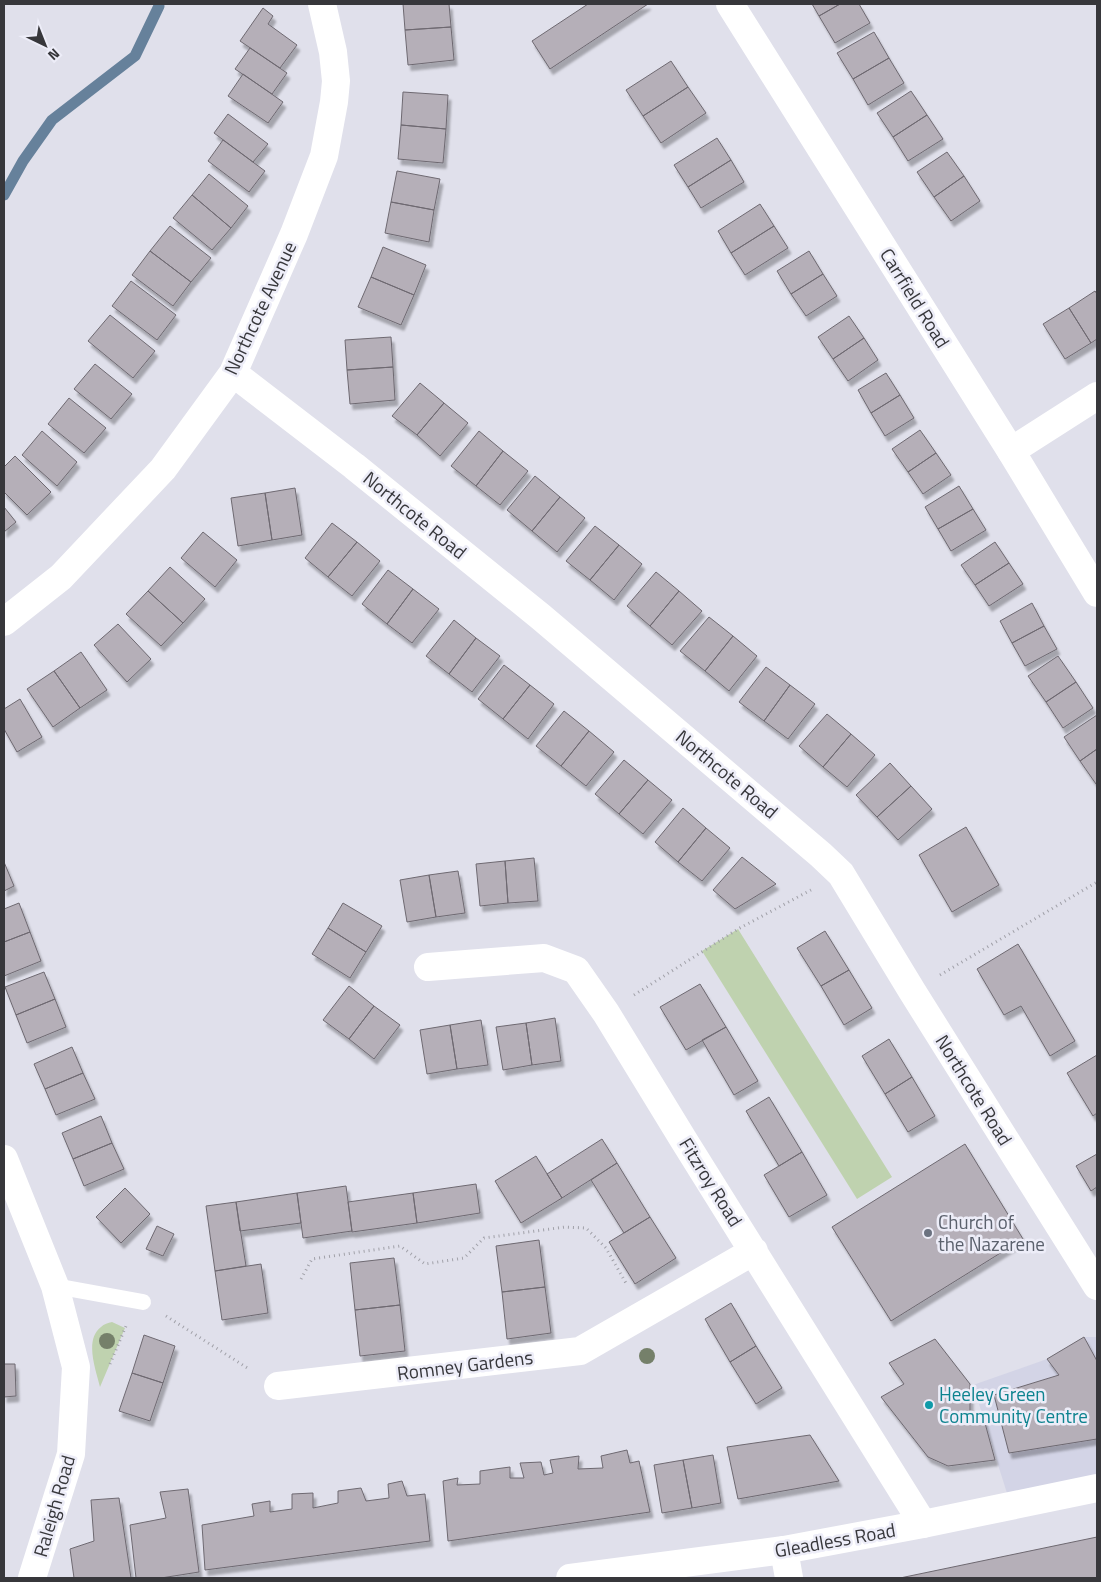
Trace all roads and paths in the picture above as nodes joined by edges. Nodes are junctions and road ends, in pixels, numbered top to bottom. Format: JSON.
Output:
{"nodes":[{"id":1,"x":322,"y":4,"type":"edge"},
{"id":2,"x":730,"y":4,"type":"edge"},
{"id":3,"x":233,"y":373,"type":"junction"},
{"id":4,"x":1097,"y":396,"type":"edge"},
{"id":5,"x":1011,"y":451,"type":"junction"},
{"id":6,"x":1097,"y":592,"type":"edge"},
{"id":7,"x":4,"y":622,"type":"edge"},
{"id":8,"x":842,"y":874,"type":"junction"},
{"id":9,"x":1097,"y":882,"type":"edge"},
{"id":10,"x":428,"y":967,"type":"dead end"},
{"id":11,"x":912,"y":991,"type":"junction"},
{"id":12,"x":606,"y":1012,"type":"junction"},
{"id":13,"x":4,"y":1158,"type":"edge"},
{"id":14,"x":754,"y":1251,"type":"junction"},
{"id":15,"x":301,"y":1279,"type":"dead end"},
{"id":16,"x":55,"y":1286,"type":"junction"},
{"id":17,"x":1097,"y":1286,"type":"edge"},
{"id":18,"x":143,"y":1302,"type":"joint"},
{"id":19,"x":643,"y":1314,"type":"junction"},
{"id":20,"x":278,"y":1386,"type":"joint"},
{"id":21,"x":1097,"y":1488,"type":"edge"},
{"id":22,"x":923,"y":1524,"type":"junction"},
{"id":23,"x":784,"y":1550,"type":"junction"},
{"id":24,"x":32,"y":1578,"type":"edge"},
{"id":25,"x":570,"y":1578,"type":"edge"},
{"id":26,"x":789,"y":1578,"type":"edge"}],
"edges":[{"from":1,"to":3,"type":"street","name":"Northcote Avenue"},
{"from":2,"to":5,"type":"street","name":"Carrfield Road"},
{"from":3,"to":7,"type":"street","name":"Northcote Avenue"},
{"from":3,"to":8,"type":"street","name":"Northcote Road"},
{"from":4,"to":5,"type":"street"},
{"from":5,"to":6,"type":"street","name":"Carrfield Road"},
{"from":8,"to":11,"type":"street","name":"Northcote Road"},
{"from":8,"to":12,"type":"path"},
{"from":9,"to":11,"type":"path"},
{"from":10,"to":12,"type":"street","name":"Fitzroy Road"},
{"from":11,"to":17,"type":"street","name":"Northcote Road"},
{"from":12,"to":14,"type":"street","name":"Fitzroy Road"},
{"from":13,"to":16,"type":"street","name":"Raleigh Road"},
{"from":14,"to":19,"type":"street","name":"Romney Gardens"},
{"from":14,"to":22,"type":"street","name":"Fitzroy Road"},
{"from":15,"to":19,"type":"path"},
{"from":16,"to":18,"type":"lane"},
{"from":16,"to":24,"type":"street","name":"Raleigh Road"},
{"from":18,"to":20,"type":"path"},
{"from":19,"to":20,"type":"street","name":"Romney Gardens"},
{"from":21,"to":22,"type":"street","name":"Gleadless Road"},
{"from":22,"to":23,"type":"street","name":"Gleadless Road"},
{"from":23,"to":25,"type":"street","name":"Gleadless Road"},
{"from":23,"to":26,"type":"street"}]}
